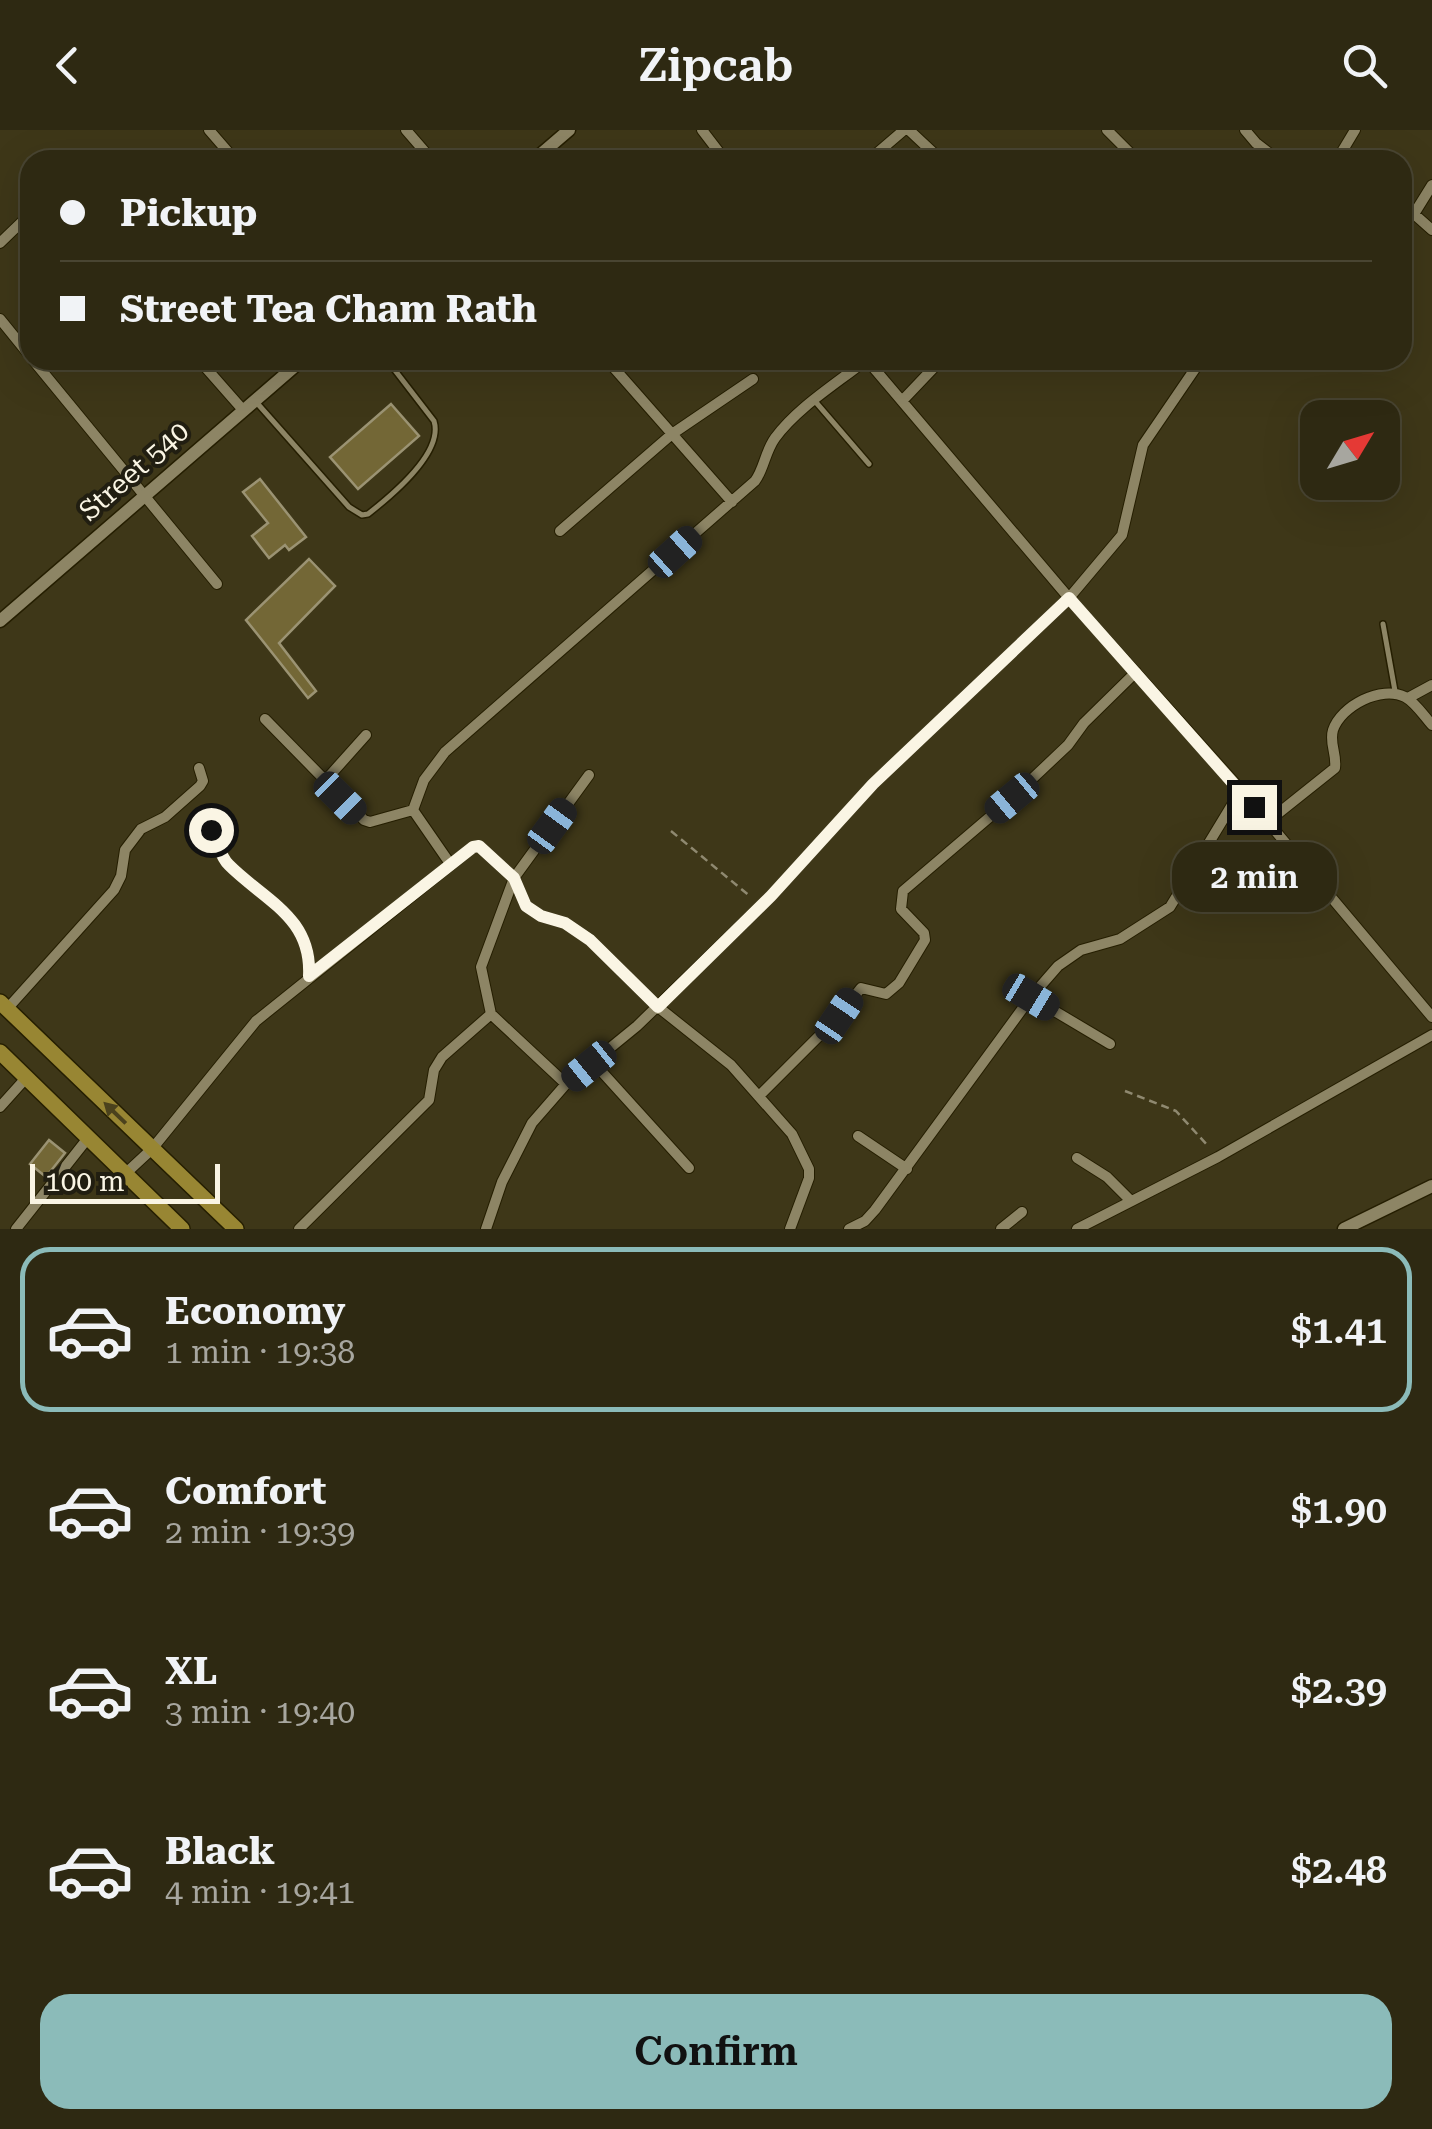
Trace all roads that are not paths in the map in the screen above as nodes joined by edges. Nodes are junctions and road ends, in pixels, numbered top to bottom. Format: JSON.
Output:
{"nodes":[{"id":1,"x":209,"y":130,"type":"edge"},
{"id":2,"x":406,"y":130,"type":"edge"},
{"id":3,"x":569,"y":130,"type":"edge"},
{"id":4,"x":702,"y":130,"type":"edge"},
{"id":5,"x":907,"y":130,"type":"edge"},
{"id":6,"x":1107,"y":130,"type":"edge"},
{"id":7,"x":1246,"y":130,"type":"edge"},
{"id":8,"x":226,"y":150,"type":"edge"},
{"id":9,"x":423,"y":150,"type":"edge"},
{"id":10,"x":546,"y":150,"type":"edge"},
{"id":11,"x":717,"y":150,"type":"edge"},
{"id":12,"x":882,"y":150,"type":"edge"},
{"id":13,"x":930,"y":150,"type":"edge"},
{"id":14,"x":1127,"y":150,"type":"edge"},
{"id":15,"x":1265,"y":150,"type":"edge"},
{"id":16,"x":1432,"y":185,"type":"edge"},
{"id":17,"x":1414,"y":214,"type":"joint"},
{"id":18,"x":20,"y":224,"type":"edge"},
{"id":19,"x":1432,"y":230,"type":"edge"},
{"id":20,"x":0,"y":244,"type":"edge"},
{"id":21,"x":0,"y":318,"type":"edge"},
{"id":22,"x":20,"y":343,"type":"edge"},
{"id":23,"x":42,"y":370,"type":"edge"},
{"id":24,"x":211,"y":370,"type":"edge"},
{"id":25,"x":290,"y":370,"type":"edge"},
{"id":26,"x":395,"y":370,"type":"edge"},
{"id":27,"x":616,"y":370,"type":"edge"},
{"id":28,"x":853,"y":370,"type":"edge"},
{"id":29,"x":875,"y":370,"type":"edge"},
{"id":30,"x":932,"y":370,"type":"edge"},
{"id":31,"x":1194,"y":370,"type":"edge"},
{"id":32,"x":753,"y":379,"type":"dead end"},
{"id":33,"x":814,"y":400,"type":"junction"},
{"id":34,"x":902,"y":402,"type":"junction"},
{"id":35,"x":249,"y":405,"type":"junction"},
{"id":36,"x":672,"y":434,"type":"junction"},
{"id":37,"x":869,"y":464,"type":"dead end"},
{"id":38,"x":143,"y":496,"type":"junction"},
{"id":39,"x":732,"y":502,"type":"junction"},
{"id":40,"x":560,"y":531,"type":"dead end"},
{"id":41,"x":217,"y":584,"type":"dead end"},
{"id":42,"x":1069,"y":598,"type":"junction"},
{"id":43,"x":0,"y":621,"type":"edge"},
{"id":44,"x":1382,"y":624,"type":"dead end"},
{"id":45,"x":1136,"y":672,"type":"junction"},
{"id":46,"x":1432,"y":684,"type":"edge"},
{"id":47,"x":1396,"y":694,"type":"junction"},
{"id":48,"x":1408,"y":698,"type":"junction"},
{"id":49,"x":266,"y":718,"type":"dead end"},
{"id":50,"x":1432,"y":725,"type":"edge"},
{"id":51,"x":366,"y":735,"type":"dead end"},
{"id":52,"x":199,"y":768,"type":"dead end"},
{"id":53,"x":589,"y":775,"type":"dead end"},
{"id":54,"x":324,"y":782,"type":"junction"},
{"id":55,"x":1241,"y":790,"type":"junction"},
{"id":56,"x":413,"y":810,"type":"junction"},
{"id":57,"x":1266,"y":824,"type":"junction"},
{"id":58,"x":211,"y":830,"type":"dead end"},
{"id":59,"x":452,"y":865,"type":"junction"},
{"id":60,"x":514,"y":878,"type":"junction"},
{"id":61,"x":309,"y":976,"type":"junction"},
{"id":62,"x":1031,"y":997,"type":"junction"},
{"id":63,"x":4,"y":1005,"type":"edge"},
{"id":64,"x":658,"y":1007,"type":"junction"},
{"id":65,"x":491,"y":1014,"type":"junction"},
{"id":66,"x":1432,"y":1018,"type":"edge"},
{"id":67,"x":1432,"y":1034,"type":"edge"},
{"id":68,"x":1110,"y":1044,"type":"dead end"},
{"id":69,"x":0,"y":1052,"type":"edge"},
{"id":70,"x":594,"y":1062,"type":"junction"},
{"id":71,"x":26,"y":1078,"type":"junction"},
{"id":72,"x":566,"y":1084,"type":"junction"},
{"id":73,"x":760,"y":1096,"type":"junction"},
{"id":74,"x":0,"y":1106,"type":"edge"},
{"id":75,"x":858,"y":1136,"type":"dead end"},
{"id":76,"x":88,"y":1138,"type":"junction"},
{"id":77,"x":152,"y":1148,"type":"junction"},
{"id":78,"x":1077,"y":1158,"type":"dead end"},
{"id":79,"x":689,"y":1168,"type":"dead end"},
{"id":80,"x":907,"y":1169,"type":"junction"},
{"id":81,"x":126,"y":1174,"type":"junction"},
{"id":82,"x":1432,"y":1186,"type":"edge"},
{"id":83,"x":1131,"y":1201,"type":"junction"},
{"id":84,"x":1022,"y":1212,"type":"dead end"},
{"id":85,"x":16,"y":1229,"type":"edge"},
{"id":86,"x":182,"y":1229,"type":"edge"},
{"id":87,"x":236,"y":1229,"type":"edge"},
{"id":88,"x":299,"y":1229,"type":"edge"},
{"id":89,"x":486,"y":1229,"type":"edge"},
{"id":90,"x":790,"y":1229,"type":"edge"},
{"id":91,"x":849,"y":1229,"type":"edge"},
{"id":92,"x":1001,"y":1229,"type":"edge"},
{"id":93,"x":1078,"y":1229,"type":"edge"},
{"id":94,"x":1344,"y":1229,"type":"edge"}],
"edges":[{"from":1,"to":8,"type":"street"},
{"from":2,"to":9,"type":"street"},
{"from":3,"to":10,"type":"street"},
{"from":4,"to":11,"type":"street"},
{"from":5,"to":12,"type":"street"},
{"from":5,"to":13,"type":"street"},
{"from":6,"to":14,"type":"street"},
{"from":7,"to":15,"type":"street"},
{"from":16,"to":17,"type":"street"},
{"from":17,"to":19,"type":"street"},
{"from":18,"to":20,"type":"street"},
{"from":21,"to":22,"type":"street"},
{"from":23,"to":38,"type":"street"},
{"from":24,"to":35,"type":"street"},
{"from":25,"to":35,"type":"street","name":"Street 540"},
{"from":26,"to":35,"type":"lane"},
{"from":27,"to":36,"type":"street"},
{"from":28,"to":33,"type":"street"},
{"from":29,"to":34,"type":"street"},
{"from":30,"to":34,"type":"street"},
{"from":31,"to":42,"type":"street"},
{"from":32,"to":36,"type":"street"},
{"from":33,"to":37,"type":"lane"},
{"from":33,"to":39,"type":"street"},
{"from":34,"to":42,"type":"street"},
{"from":35,"to":38,"type":"street","name":"Street 540"},
{"from":36,"to":39,"type":"street"},
{"from":36,"to":40,"type":"street"},
{"from":38,"to":41,"type":"street"},
{"from":38,"to":43,"type":"street","name":"Street 540"},
{"from":39,"to":56,"type":"street"},
{"from":42,"to":45,"type":"street"},
{"from":42,"to":64,"type":"street"},
{"from":44,"to":47,"type":"lane"},
{"from":45,"to":55,"type":"street"},
{"from":45,"to":73,"type":"street"},
{"from":46,"to":48,"type":"street"},
{"from":47,"to":48,"type":"street"},
{"from":47,"to":57,"type":"street"},
{"from":48,"to":50,"type":"street"},
{"from":49,"to":54,"type":"street"},
{"from":51,"to":54,"type":"street"},
{"from":52,"to":63,"type":"street"},
{"from":53,"to":60,"type":"street"},
{"from":54,"to":56,"type":"street"},
{"from":55,"to":57,"type":"street"},
{"from":55,"to":62,"type":"street"},
{"from":56,"to":59,"type":"street"},
{"from":57,"to":66,"type":"street"},
{"from":58,"to":61,"type":"street"},
{"from":59,"to":60,"type":"street"},
{"from":59,"to":61,"type":"street"},
{"from":60,"to":64,"type":"street"},
{"from":60,"to":65,"type":"street"},
{"from":61,"to":77,"type":"street"},
{"from":62,"to":68,"type":"street"},
{"from":62,"to":80,"type":"street"},
{"from":77,"to":63,"type":"main road","one_way":true},
{"from":64,"to":70,"type":"street"},
{"from":64,"to":73,"type":"street"},
{"from":65,"to":72,"type":"street"},
{"from":65,"to":88,"type":"street"},
{"from":67,"to":83,"type":"street"},
{"from":69,"to":71,"type":"main road"},
{"from":70,"to":72,"type":"street"},
{"from":70,"to":79,"type":"street"},
{"from":71,"to":74,"type":"street"},
{"from":71,"to":76,"type":"main road"},
{"from":72,"to":89,"type":"street"},
{"from":73,"to":90,"type":"street"},
{"from":75,"to":80,"type":"street"},
{"from":76,"to":81,"type":"main road"},
{"from":76,"to":85,"type":"street"},
{"from":77,"to":81,"type":"street"},
{"from":77,"to":87,"type":"main road"},
{"from":78,"to":83,"type":"street"},
{"from":80,"to":91,"type":"street"},
{"from":81,"to":86,"type":"main road"},
{"from":82,"to":94,"type":"street"},
{"from":83,"to":93,"type":"street"},
{"from":84,"to":92,"type":"street"}]}
